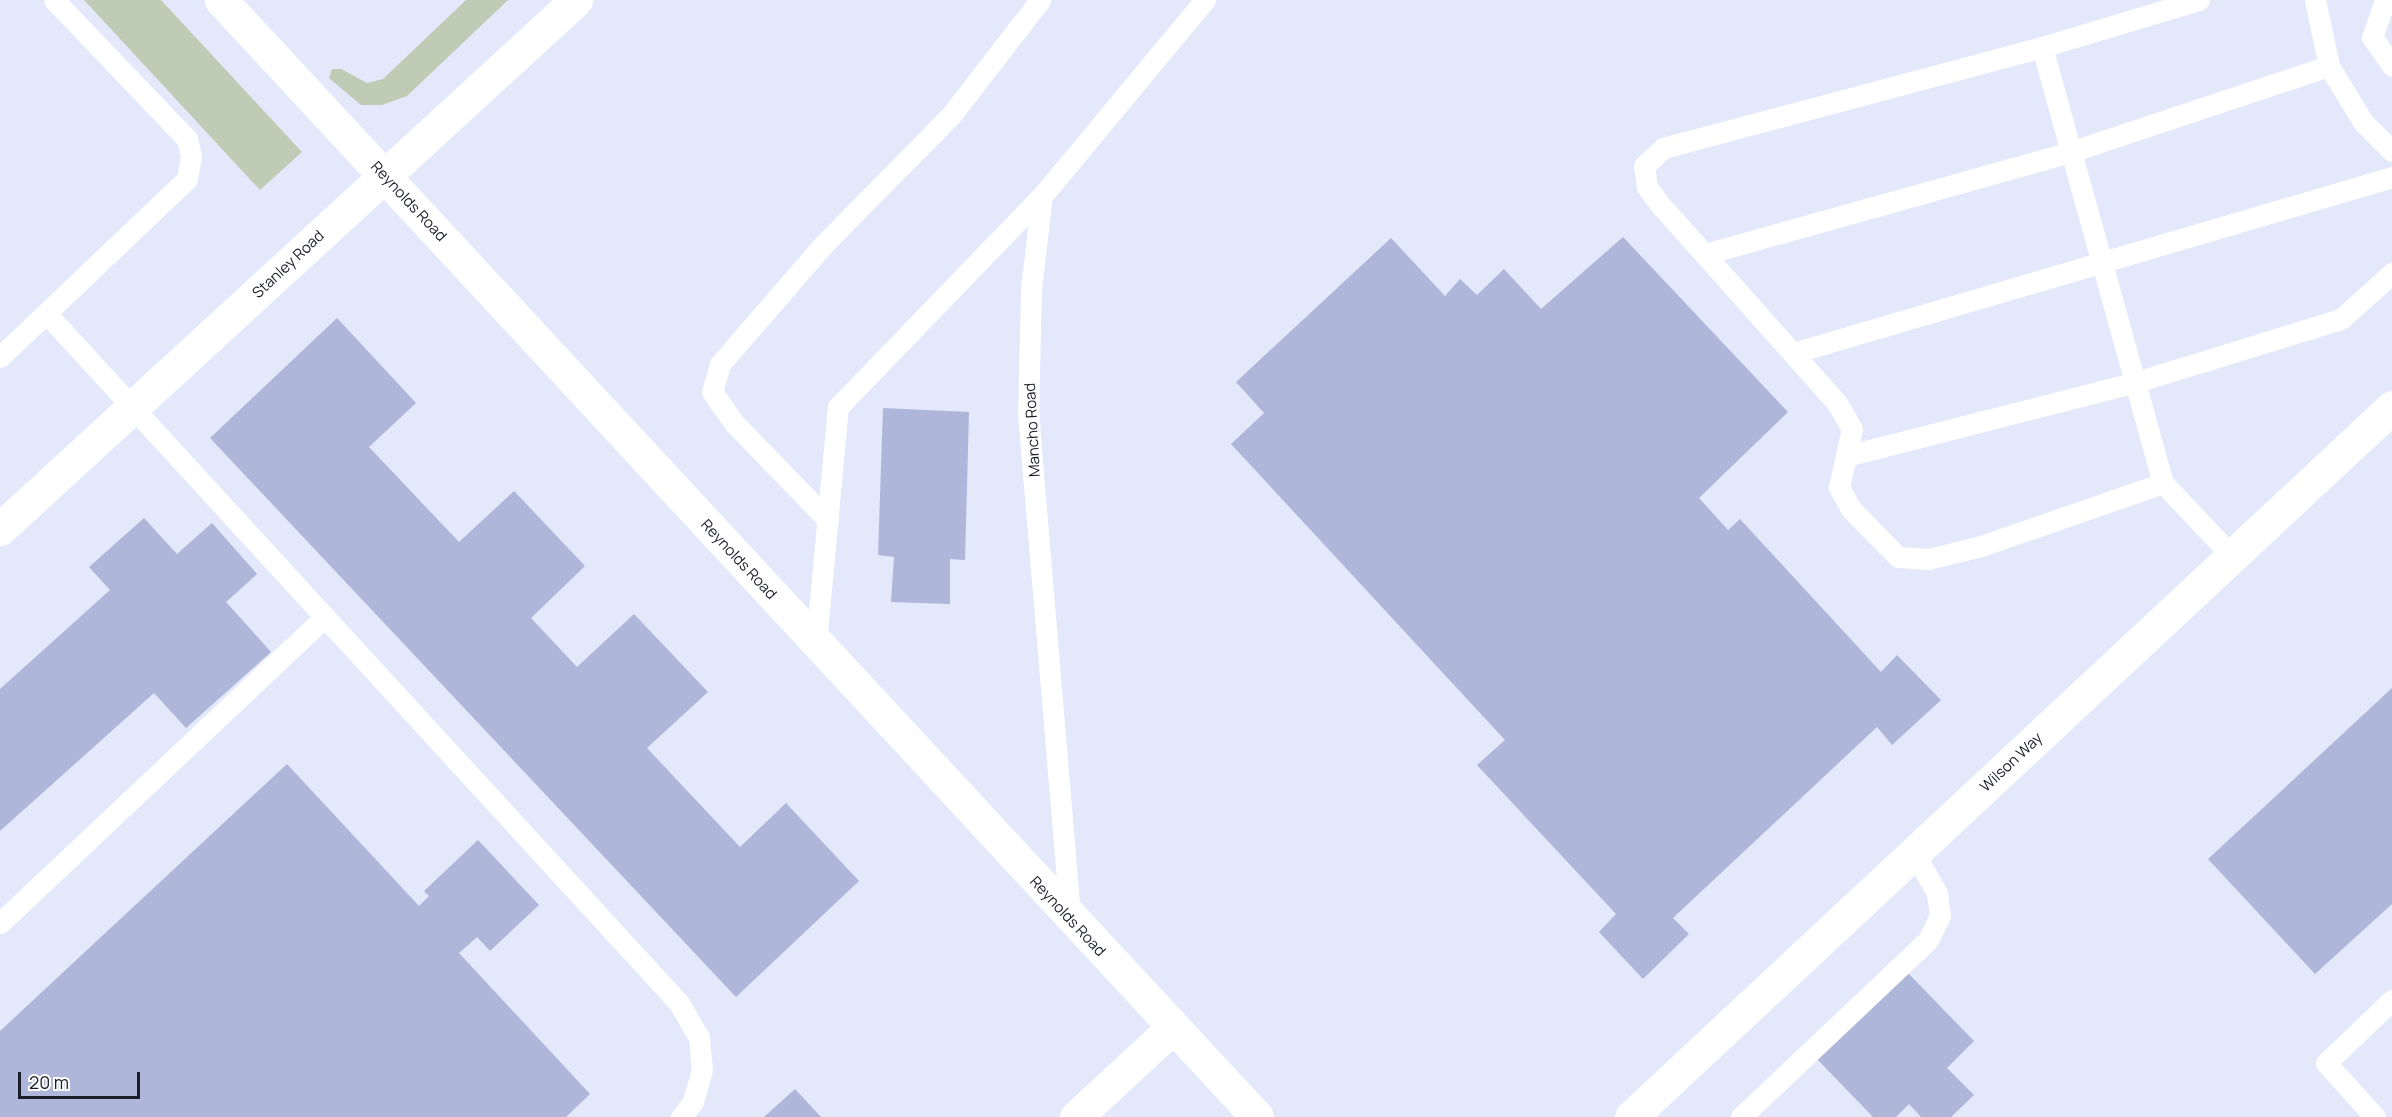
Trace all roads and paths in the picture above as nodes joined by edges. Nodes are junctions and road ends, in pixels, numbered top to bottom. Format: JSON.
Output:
{"nodes":[{"id":1,"x":54,"y":0,"type":"edge"},
{"id":2,"x":221,"y":0,"type":"edge"},
{"id":3,"x":576,"y":0,"type":"edge"},
{"id":4,"x":1040,"y":0,"type":"edge"},
{"id":5,"x":1205,"y":0,"type":"edge"},
{"id":6,"x":2199,"y":0,"type":"edge"},
{"id":7,"x":2315,"y":0,"type":"edge"},
{"id":8,"x":2385,"y":0,"type":"edge"},
{"id":9,"x":2042,"y":47,"type":"junction"},
{"id":10,"x":2329,"y":66,"type":"junction"},
{"id":11,"x":2392,"y":66,"type":"edge"},
{"id":12,"x":2392,"y":151,"type":"edge"},
{"id":13,"x":2070,"y":152,"type":"junction"},
{"id":14,"x":385,"y":175,"type":"junction"},
{"id":15,"x":2392,"y":177,"type":"edge"},
{"id":16,"x":1042,"y":196,"type":"junction"},
{"id":17,"x":1705,"y":254,"type":"junction"},
{"id":18,"x":2100,"y":262,"type":"junction"},
{"id":19,"x":2392,"y":273,"type":"edge"},
{"id":20,"x":46,"y":313,"type":"junction"},
{"id":21,"x":1793,"y":353,"type":"junction"},
{"id":22,"x":0,"y":357,"type":"edge"},
{"id":23,"x":2133,"y":383,"type":"junction"},
{"id":24,"x":2392,"y":407,"type":"edge"},
{"id":25,"x":132,"y":408,"type":"junction"},
{"id":26,"x":1850,"y":455,"type":"junction"},
{"id":27,"x":2163,"y":483,"type":"junction"},
{"id":28,"x":828,"y":520,"type":"junction"},
{"id":29,"x":0,"y":529,"type":"edge"},
{"id":30,"x":2232,"y":556,"type":"junction"},
{"id":31,"x":324,"y":617,"type":"junction"},
{"id":32,"x":816,"y":643,"type":"junction"},
{"id":33,"x":1914,"y":853,"type":"junction"},
{"id":34,"x":1070,"y":919,"type":"junction"},
{"id":35,"x":0,"y":923,"type":"edge"},
{"id":36,"x":2392,"y":1000,"type":"edge"},
{"id":37,"x":1172,"y":1028,"type":"junction"},
{"id":38,"x":681,"y":1117,"type":"edge"},
{"id":39,"x":1076,"y":1117,"type":"edge"},
{"id":40,"x":1257,"y":1117,"type":"edge"},
{"id":41,"x":1631,"y":1117,"type":"edge"},
{"id":42,"x":1741,"y":1117,"type":"edge"},
{"id":43,"x":2375,"y":1117,"type":"edge"}],
"edges":[{"from":1,"to":20,"type":"lane"},
{"from":2,"to":14,"type":"street","name":"Reynolds Road"},
{"from":3,"to":14,"type":"street","name":"Stanley Road"},
{"from":4,"to":28,"type":"lane"},
{"from":5,"to":16,"type":"lane"},
{"from":6,"to":9,"type":"lane"},
{"from":7,"to":10,"type":"lane"},
{"from":8,"to":11,"type":"lane"},
{"from":9,"to":13,"type":"lane"},
{"from":9,"to":17,"type":"lane"},
{"from":10,"to":12,"type":"lane"},
{"from":10,"to":13,"type":"lane"},
{"from":13,"to":17,"type":"lane"},
{"from":13,"to":18,"type":"lane"},
{"from":14,"to":25,"type":"street","name":"Stanley Road"},
{"from":14,"to":32,"type":"street","name":"Reynolds Road"},
{"from":15,"to":18,"type":"lane"},
{"from":16,"to":28,"type":"lane"},
{"from":16,"to":34,"type":"lane","name":"Mancho Road"},
{"from":17,"to":21,"type":"lane"},
{"from":18,"to":21,"type":"lane"},
{"from":18,"to":23,"type":"lane"},
{"from":19,"to":23,"type":"lane"},
{"from":20,"to":22,"type":"lane"},
{"from":20,"to":25,"type":"lane"},
{"from":21,"to":26,"type":"lane"},
{"from":23,"to":26,"type":"lane"},
{"from":23,"to":27,"type":"lane"},
{"from":24,"to":30,"type":"street","name":"Wilson Way"},
{"from":25,"to":29,"type":"street","name":"Stanley Road"},
{"from":25,"to":31,"type":"lane"},
{"from":26,"to":27,"type":"lane"},
{"from":27,"to":30,"type":"lane"},
{"from":28,"to":32,"type":"lane"},
{"from":30,"to":33,"type":"street","name":"Wilson Way"},
{"from":31,"to":35,"type":"lane"},
{"from":31,"to":38,"type":"lane"},
{"from":32,"to":34,"type":"street","name":"Reynolds Road"},
{"from":33,"to":41,"type":"street","name":"Wilson Way"},
{"from":33,"to":42,"type":"lane"},
{"from":34,"to":37,"type":"street","name":"Reynolds Road"},
{"from":36,"to":43,"type":"lane"},
{"from":37,"to":39,"type":"street"},
{"from":37,"to":40,"type":"street","name":"Reynolds Road"}]}
